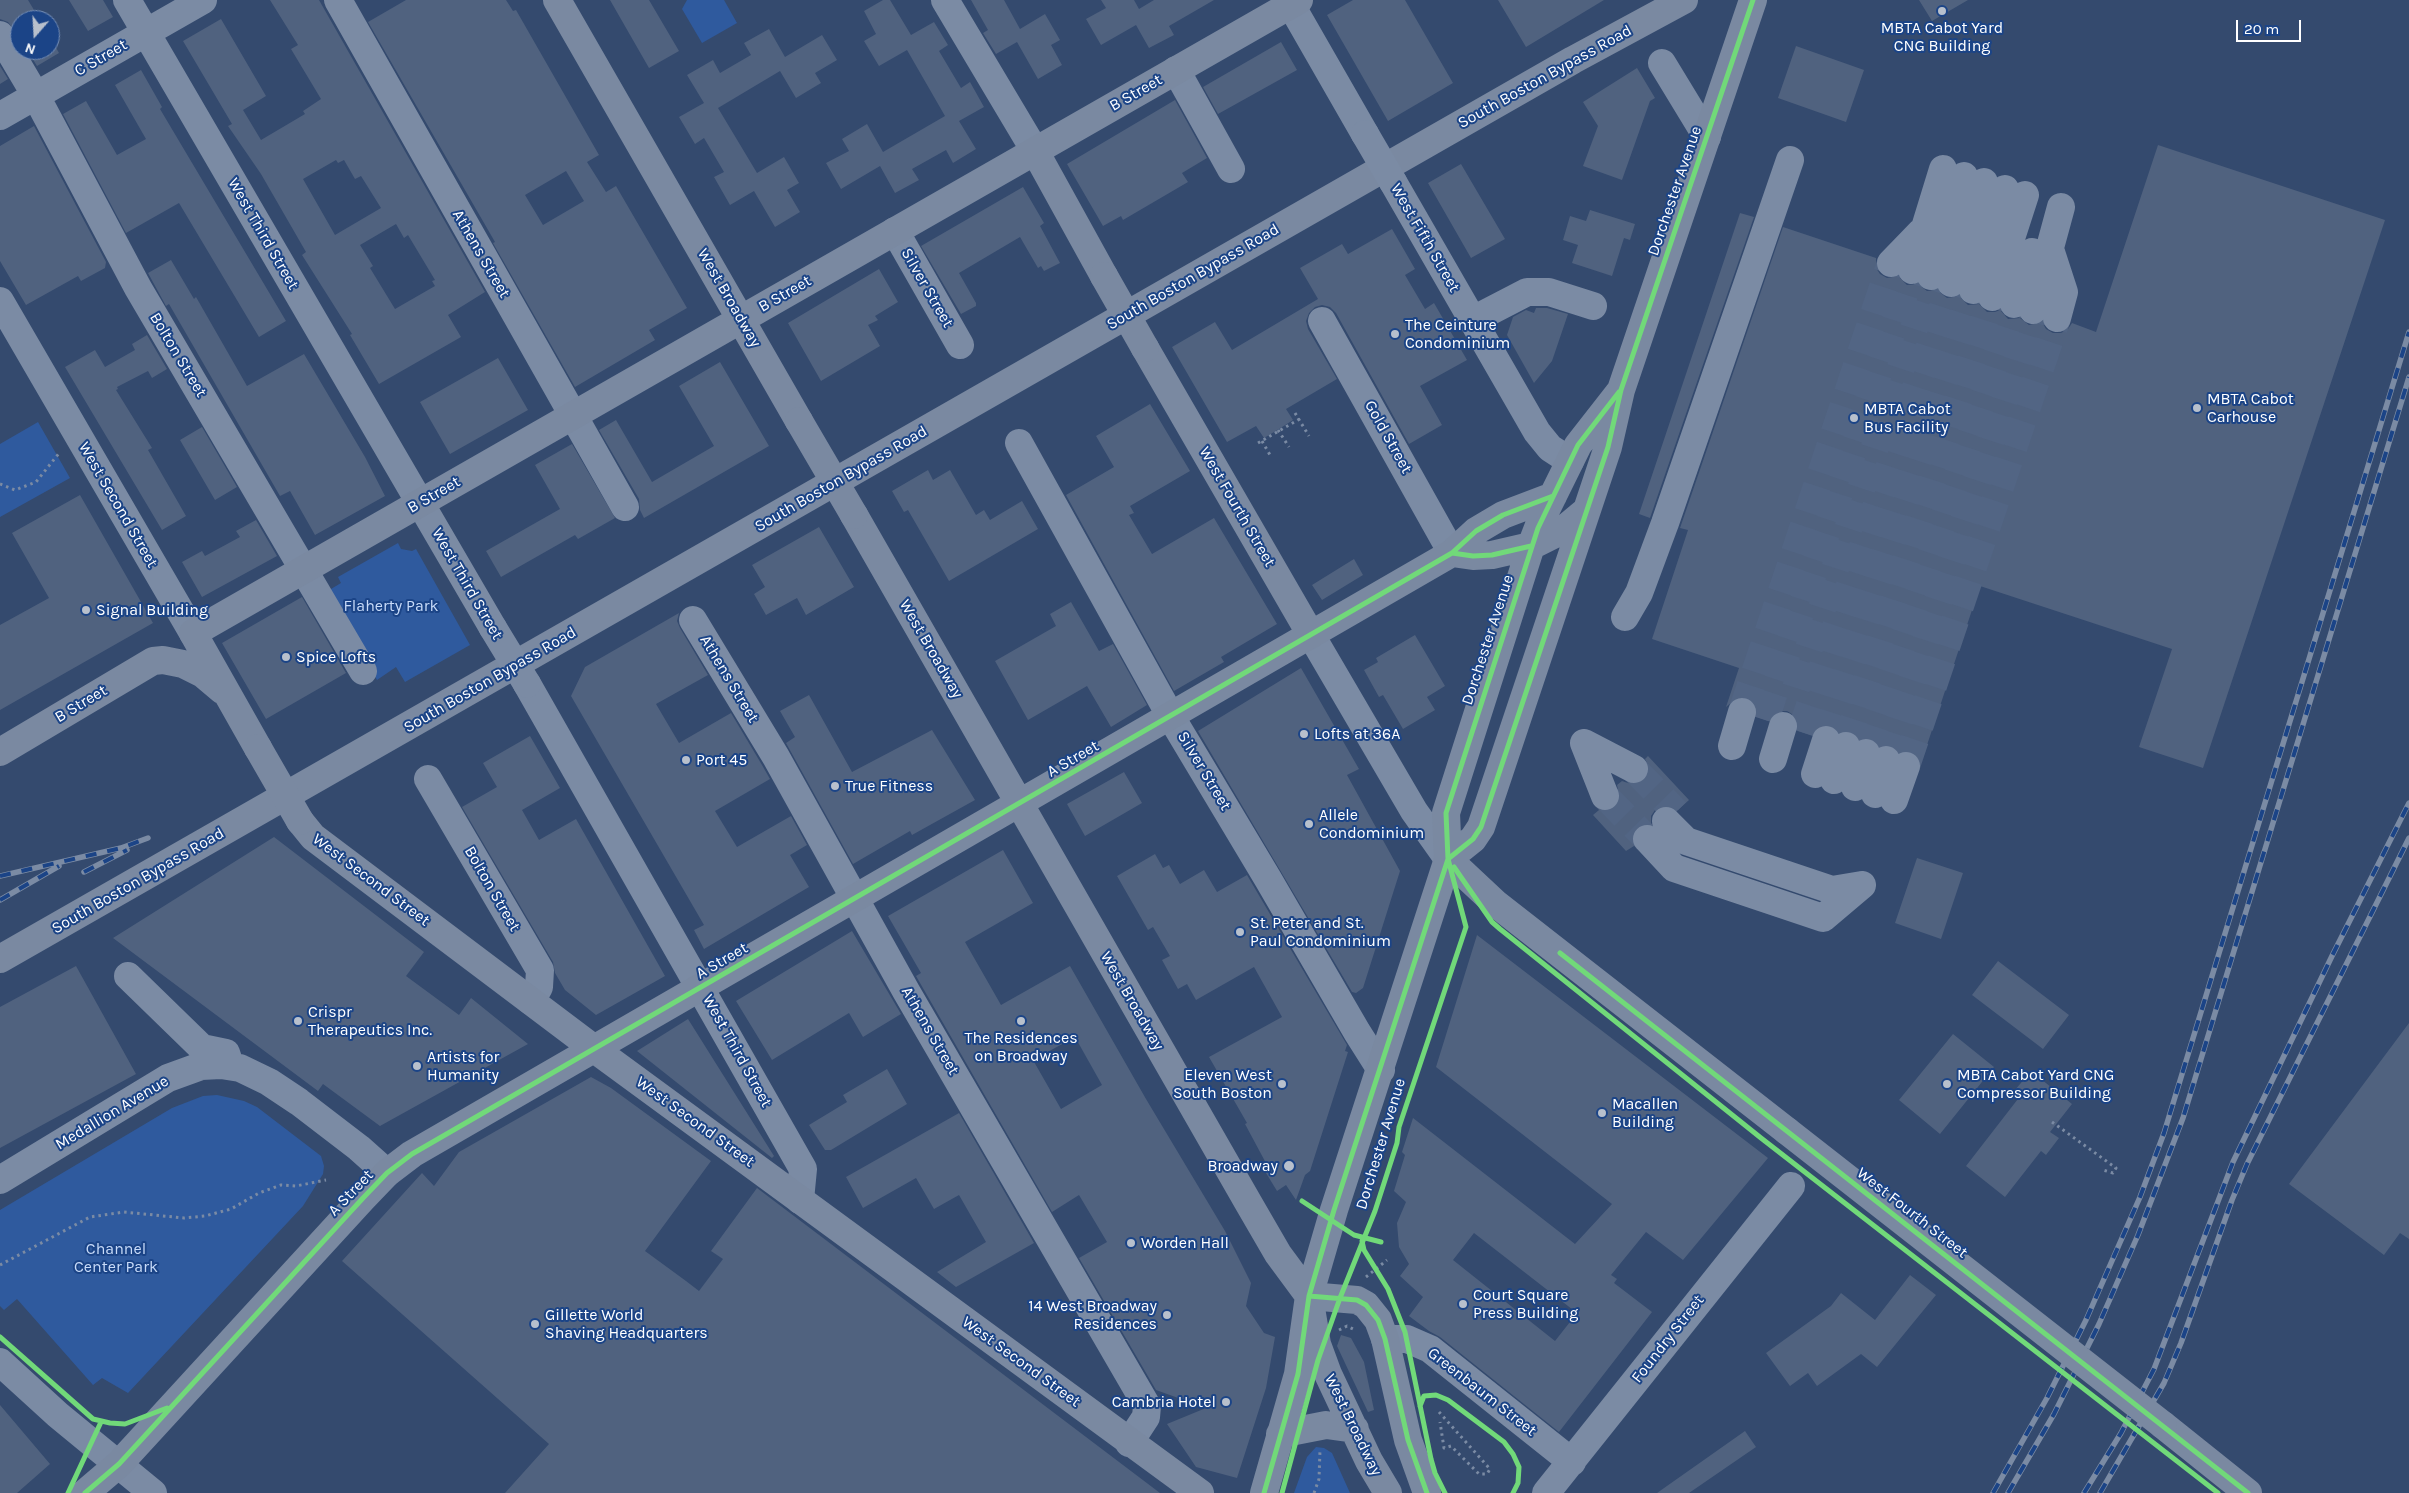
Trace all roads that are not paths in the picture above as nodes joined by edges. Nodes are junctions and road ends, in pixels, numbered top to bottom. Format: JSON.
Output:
{"nodes":[{"id":1,"x":126,"y":0,"type":"edge"},
{"id":2,"x":203,"y":0,"type":"edge"},
{"id":3,"x":338,"y":0,"type":"edge"},
{"id":4,"x":557,"y":0,"type":"edge"},
{"id":5,"x":945,"y":0,"type":"edge"},
{"id":6,"x":1684,"y":0,"type":"edge"},
{"id":7,"x":1753,"y":0,"type":"edge"},
{"id":8,"x":1289,"y":3,"type":"edge"},
{"id":9,"x":146,"y":33,"type":"junction"},
{"id":10,"x":0,"y":34,"type":"edge"},
{"id":11,"x":1662,"y":63,"type":"dead end"},
{"id":12,"x":1176,"y":70,"type":"junction"},
{"id":13,"x":36,"y":96,"type":"junction"},
{"id":14,"x":0,"y":116,"type":"edge"},
{"id":15,"x":1707,"y":136,"type":"junction"},
{"id":16,"x":1034,"y":151,"type":"junction"},
{"id":17,"x":1790,"y":160,"type":"dead end"},
{"id":18,"x":1231,"y":169,"type":"dead end"},
{"id":19,"x":2004,"y":189,"type":"junction"},
{"id":20,"x":895,"y":231,"type":"junction"},
{"id":21,"x":1973,"y":290,"type":"junction"},
{"id":22,"x":0,"y":300,"type":"edge"},
{"id":23,"x":1593,"y":306,"type":"dead end"},
{"id":24,"x":741,"y":319,"type":"junction"},
{"id":25,"x":1473,"y":320,"type":"junction"},
{"id":26,"x":1322,"y":321,"type":"dead end"},
{"id":27,"x":960,"y":345,"type":"dead end"},
{"id":28,"x":1620,"y":390,"type":"junction"},
{"id":29,"x":572,"y":415,"type":"junction"},
{"id":30,"x":1019,"y":443,"type":"dead end"},
{"id":31,"x":1570,"y":462,"type":"junction"},
{"id":32,"x":1553,"y":496,"type":"junction"},
{"id":33,"x":421,"y":503,"type":"junction"},
{"id":34,"x":624,"y":507,"type":"dead end"},
{"id":35,"x":1587,"y":510,"type":"junction"},
{"id":36,"x":1531,"y":546,"type":"junction"},
{"id":37,"x":1452,"y":553,"type":"junction"},
{"id":38,"x":304,"y":569,"type":"junction"},
{"id":39,"x":1625,"y":617,"type":"dead end"},
{"id":40,"x":693,"y":620,"type":"dead end"},
{"id":41,"x":193,"y":633,"type":"junction"},
{"id":42,"x":1311,"y":635,"type":"junction"},
{"id":43,"x":163,"y":660,"type":"joint"},
{"id":44,"x":363,"y":671,"type":"dead end"},
{"id":45,"x":237,"y":709,"type":"junction"},
{"id":46,"x":1171,"y":717,"type":"junction"},
{"id":47,"x":1825,"y":739,"type":"junction"},
{"id":48,"x":1584,"y":744,"type":"joint"},
{"id":49,"x":0,"y":752,"type":"edge"},
{"id":50,"x":1814,"y":773,"type":"junction"},
{"id":51,"x":428,"y":779,"type":"dead end"},
{"id":52,"x":1019,"y":805,"type":"junction"},
{"id":53,"x":1661,"y":825,"type":"joint"},
{"id":54,"x":1448,"y":859,"type":"junction"},
{"id":55,"x":856,"y":898,"type":"junction"},
{"id":56,"x":0,"y":959,"type":"edge"},
{"id":57,"x":128,"y":976,"type":"dead end"},
{"id":58,"x":702,"y":988,"type":"junction"},
{"id":59,"x":531,"y":1001,"type":"junction"},
{"id":60,"x":593,"y":1048,"type":"junction"},
{"id":61,"x":230,"y":1066,"type":"junction"},
{"id":62,"x":1381,"y":1070,"type":"junction"},
{"id":63,"x":387,"y":1173,"type":"junction"},
{"id":64,"x":0,"y":1180,"type":"edge"},
{"id":65,"x":1791,"y":1186,"type":"dead end"},
{"id":66,"x":800,"y":1200,"type":"junction"},
{"id":67,"x":1309,"y":1296,"type":"junction"},
{"id":68,"x":1385,"y":1338,"type":"junction"},
{"id":69,"x":0,"y":1362,"type":"edge"},
{"id":70,"x":1355,"y":1429,"type":"junction"},
{"id":71,"x":1280,"y":1434,"type":"junction"},
{"id":72,"x":1130,"y":1443,"type":"junction"},
{"id":73,"x":1572,"y":1462,"type":"junction"},
{"id":74,"x":119,"y":1464,"type":"junction"},
{"id":75,"x":85,"y":1493,"type":"edge"},
{"id":76,"x":153,"y":1493,"type":"edge"},
{"id":77,"x":1200,"y":1493,"type":"edge"},
{"id":78,"x":1264,"y":1493,"type":"edge"},
{"id":79,"x":1388,"y":1493,"type":"edge"},
{"id":80,"x":1427,"y":1493,"type":"edge"},
{"id":81,"x":1546,"y":1493,"type":"edge"},
{"id":82,"x":2248,"y":1493,"type":"edge"}],
"edges":[{"from":1,"to":9,"type":"street","name":"West Third Street"},
{"from":2,"to":9,"type":"street","name":"C Street"},
{"from":3,"to":29,"type":"street","name":"Athens Street"},
{"from":4,"to":24,"type":"main road","name":"West Broadway"},
{"from":5,"to":16,"type":"street"},
{"from":6,"to":56,"type":"main road","name":"South Boston Bypass Road"},
{"from":7,"to":15,"type":"main road","name":"Dorchester Avenue"},
{"from":8,"to":12,"type":"main road","name":"B Street"},
{"from":8,"to":25,"type":"street","name":"West Fifth Street","bridge":true},
{"from":9,"to":13,"type":"street","name":"C Street"},
{"from":9,"to":33,"type":"street","name":"West Third Street"},
{"from":10,"to":13,"type":"street","name":"Bolton Street"},
{"from":11,"to":15,"type":"street"},
{"from":12,"to":16,"type":"main road","name":"B Street"},
{"from":12,"to":18,"type":"street"},
{"from":13,"to":14,"type":"street","name":"C Street"},
{"from":13,"to":38,"type":"street","name":"Bolton Street"},
{"from":15,"to":28,"type":"main road","name":"Dorchester Avenue"},
{"from":16,"to":20,"type":"main road","name":"B Street"},
{"from":16,"to":42,"type":"main road","name":"West Fourth Street","bridge":true},
{"from":17,"to":39,"type":"street"},
{"from":19,"to":21,"type":"street"},
{"from":19,"to":21,"type":"street"},
{"from":19,"to":21,"type":"street"},
{"from":19,"to":21,"type":"street"},
{"from":19,"to":21,"type":"street"},
{"from":20,"to":24,"type":"main road","name":"B Street"},
{"from":20,"to":27,"type":"street","name":"Silver Street"},
{"from":22,"to":41,"type":"street","name":"West Second Street"},
{"from":23,"to":25,"type":"street"},
{"from":24,"to":29,"type":"main road","name":"B Street"},
{"from":24,"to":52,"type":"main road","name":"West Broadway","bridge":true},
{"from":25,"to":31,"type":"street","name":"West Fifth Street"},
{"from":26,"to":37,"type":"street","name":"Gold Street"},
{"from":28,"to":31,"type":"main road","name":"Dorchester Avenue"},
{"from":28,"to":35,"type":"main road","name":"Dorchester Avenue"},
{"from":29,"to":33,"type":"main road","name":"B Street"},
{"from":29,"to":34,"type":"street","name":"Athens Street"},
{"from":30,"to":46,"type":"street","name":"Silver Street"},
{"from":31,"to":32,"type":"main road","name":"Dorchester Avenue"},
{"from":32,"to":36,"type":"main road","name":"Dorchester Avenue"},
{"from":32,"to":37,"type":"main road","name":"A Street"},
{"from":33,"to":38,"type":"main road","name":"B Street"},
{"from":33,"to":58,"type":"street","name":"West Third Street","bridge":true},
{"from":35,"to":36,"type":"main road"},
{"from":35,"to":54,"type":"main road","name":"Dorchester Avenue"},
{"from":36,"to":37,"type":"main road"},
{"from":36,"to":54,"type":"main road","name":"Dorchester Avenue"},
{"from":37,"to":42,"type":"main road","name":"A Street"},
{"from":38,"to":41,"type":"main road","name":"B Street"},
{"from":38,"to":44,"type":"street","name":"Bolton Street"},
{"from":40,"to":55,"type":"street","name":"Athens Street"},
{"from":41,"to":45,"type":"main road","name":"West Second Street"},
{"from":42,"to":46,"type":"main road","name":"A Street"},
{"from":42,"to":54,"type":"street","name":"West Fourth Street"},
{"from":43,"to":45,"type":"main road","name":"West Second Street"},
{"from":43,"to":49,"type":"main road","name":"B Street"},
{"from":45,"to":59,"type":"main road","name":"West Second Street","bridge":true},
{"from":46,"to":52,"type":"main road","name":"A Street"},
{"from":46,"to":62,"type":"street","name":"Silver Street"},
{"from":47,"to":50,"type":"street"},
{"from":47,"to":50,"type":"street"},
{"from":47,"to":50,"type":"street"},
{"from":47,"to":50,"type":"street"},
{"from":47,"to":50,"type":"street"},
{"from":48,"to":48,"type":"street"},
{"from":51,"to":59,"type":"street","name":"Bolton Street"},
{"from":52,"to":55,"type":"main road","name":"A Street"},
{"from":52,"to":67,"type":"main road","name":"West Broadway"},
{"from":53,"to":53,"type":"street"},
{"from":54,"to":62,"type":"main road","name":"Dorchester Avenue"},
{"from":54,"to":82,"type":"main road","name":"West Fourth Street","bridge":true},
{"from":55,"to":58,"type":"main road","name":"A Street"},
{"from":55,"to":72,"type":"street","name":"Athens Street"},
{"from":57,"to":61,"type":"street"},
{"from":58,"to":60,"type":"main road","name":"A Street"},
{"from":58,"to":66,"type":"street","name":"West Third Street"},
{"from":59,"to":60,"type":"main road","name":"West Second Street"},
{"from":60,"to":63,"type":"main road","name":"A Street"},
{"from":60,"to":66,"type":"main road","name":"West Second Street"},
{"from":61,"to":63,"type":"street"},
{"from":61,"to":64,"type":"street","name":"Medallion Avenue"},
{"from":62,"to":67,"type":"main road","name":"Dorchester Avenue"},
{"from":63,"to":74,"type":"main road","name":"A Street"},
{"from":65,"to":73,"type":"street","name":"Foundry Street"},
{"from":66,"to":72,"type":"main road","name":"West Second Street"},
{"from":67,"to":68,"type":"main road"},
{"from":67,"to":70,"type":"main road","name":"West Broadway"},
{"from":67,"to":71,"type":"main road","name":"Dorchester Avenue"},
{"from":68,"to":73,"type":"street","name":"Greenbaum Street"},
{"from":68,"to":80,"type":"main road"},
{"from":69,"to":74,"type":"street"},
{"from":70,"to":71,"type":"main road"},
{"from":70,"to":79,"type":"main road","name":"West Broadway"},
{"from":71,"to":78,"type":"main road","name":"Dorchester Avenue"},
{"from":72,"to":77,"type":"main road","name":"West Second Street"},
{"from":73,"to":81,"type":"street","name":"Foundry Street"},
{"from":74,"to":75,"type":"main road","name":"A Street"},
{"from":74,"to":76,"type":"street"}]}
